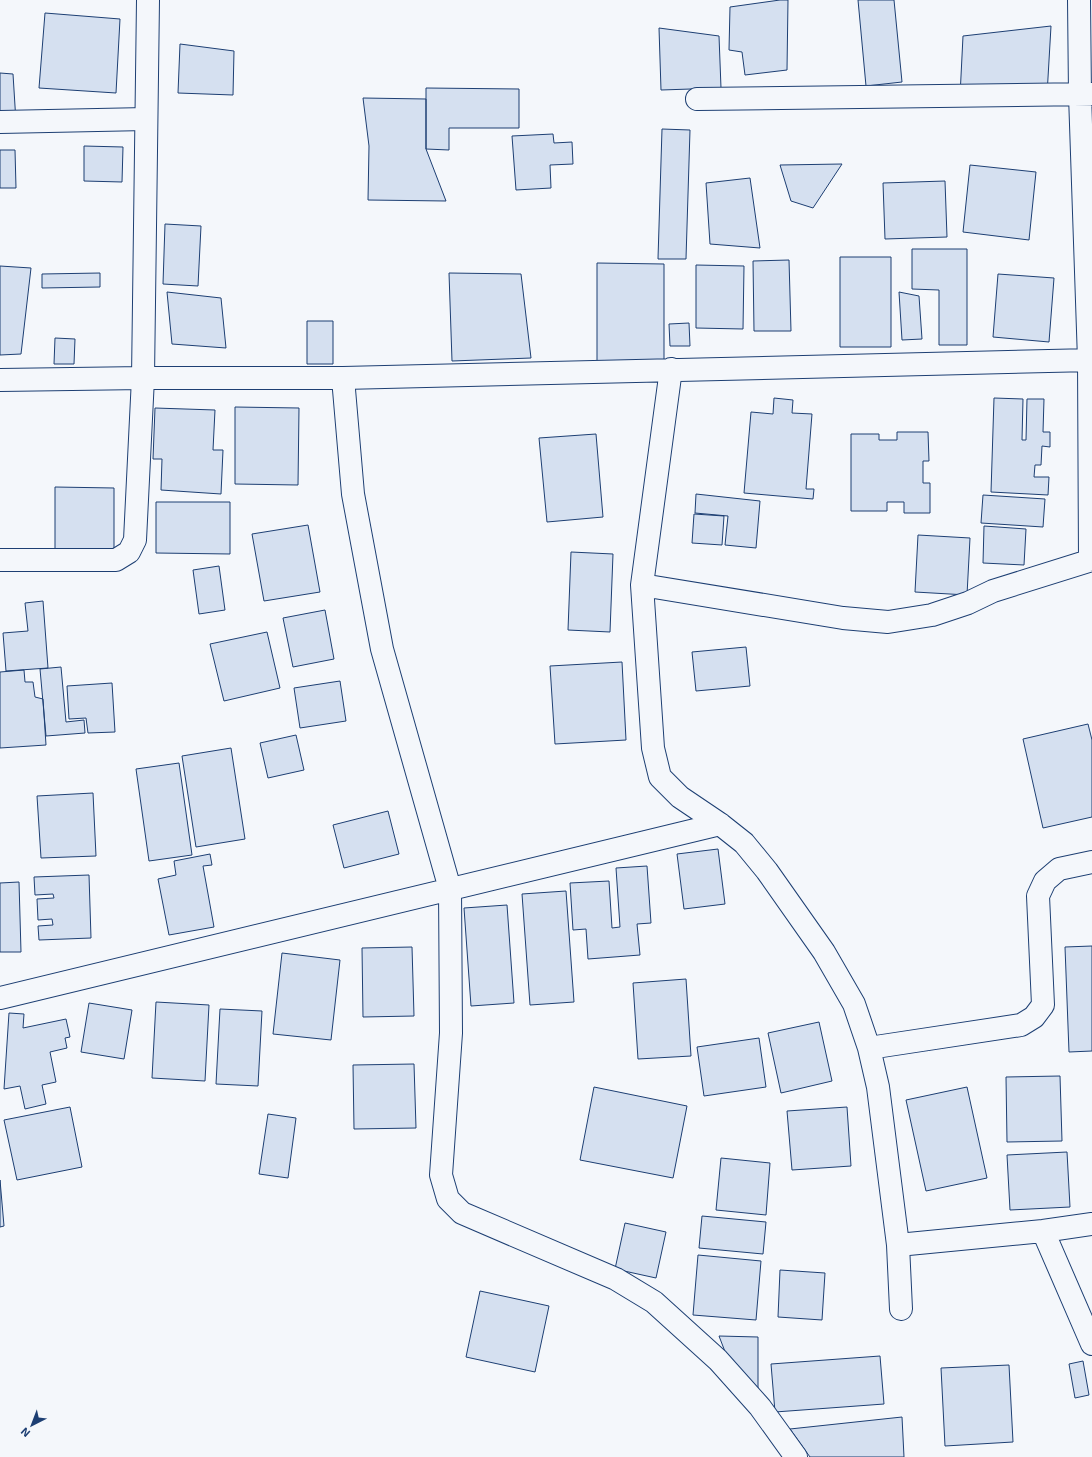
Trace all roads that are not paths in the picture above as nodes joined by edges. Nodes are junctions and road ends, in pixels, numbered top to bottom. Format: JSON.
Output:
{"nodes":[{"id":1,"x":148,"y":0,"type":"edge"},
{"id":2,"x":1079,"y":0,"type":"edge"},
{"id":3,"x":1086,"y":94,"type":"edge"},
{"id":4,"x":697,"y":99,"type":"dead end"},
{"id":5,"x":146,"y":120,"type":"junction"},
{"id":6,"x":0,"y":122,"type":"edge"},
{"id":7,"x":1090,"y":360,"type":"edge"},
{"id":8,"x":671,"y":369,"type":"junction"},
{"id":9,"x":143,"y":378,"type":"junction"},
{"id":10,"x":343,"y":378,"type":"junction"},
{"id":11,"x":0,"y":380,"type":"edge"},
{"id":12,"x":0,"y":560,"type":"edge"},
{"id":13,"x":1091,"y":560,"type":"edge"},
{"id":14,"x":642,"y":584,"type":"junction"},
{"id":15,"x":720,"y":824,"type":"junction"},
{"id":16,"x":1092,"y":862,"type":"edge"},
{"id":17,"x":450,"y":889,"type":"junction"},
{"id":18,"x":0,"y":998,"type":"edge"},
{"id":19,"x":869,"y":1048,"type":"junction"},
{"id":20,"x":1092,"y":1224,"type":"edge"},
{"id":21,"x":1043,"y":1231,"type":"junction"},
{"id":22,"x":898,"y":1245,"type":"junction"},
{"id":23,"x":901,"y":1308,"type":"dead end"},
{"id":24,"x":1092,"y":1344,"type":"edge"},
{"id":25,"x":796,"y":1457,"type":"edge"}],
"edges":[{"from":1,"to":5,"type":"street"},
{"from":2,"to":3,"type":"street"},
{"from":3,"to":4,"type":"street"},
{"from":3,"to":7,"type":"street"},
{"from":5,"to":6,"type":"street"},
{"from":5,"to":9,"type":"street"},
{"from":7,"to":8,"type":"street"},
{"from":7,"to":13,"type":"street"},
{"from":8,"to":10,"type":"street"},
{"from":8,"to":14,"type":"street"},
{"from":9,"to":10,"type":"street"},
{"from":9,"to":11,"type":"street"},
{"from":9,"to":12,"type":"street"},
{"from":10,"to":17,"type":"street"},
{"from":13,"to":14,"type":"street"},
{"from":14,"to":15,"type":"street"},
{"from":15,"to":17,"type":"street"},
{"from":15,"to":19,"type":"street"},
{"from":16,"to":19,"type":"street"},
{"from":17,"to":18,"type":"street"},
{"from":17,"to":25,"type":"street"},
{"from":19,"to":22,"type":"street"},
{"from":20,"to":21,"type":"street"},
{"from":21,"to":22,"type":"street"},
{"from":21,"to":24,"type":"street"},
{"from":22,"to":23,"type":"street"}]}
